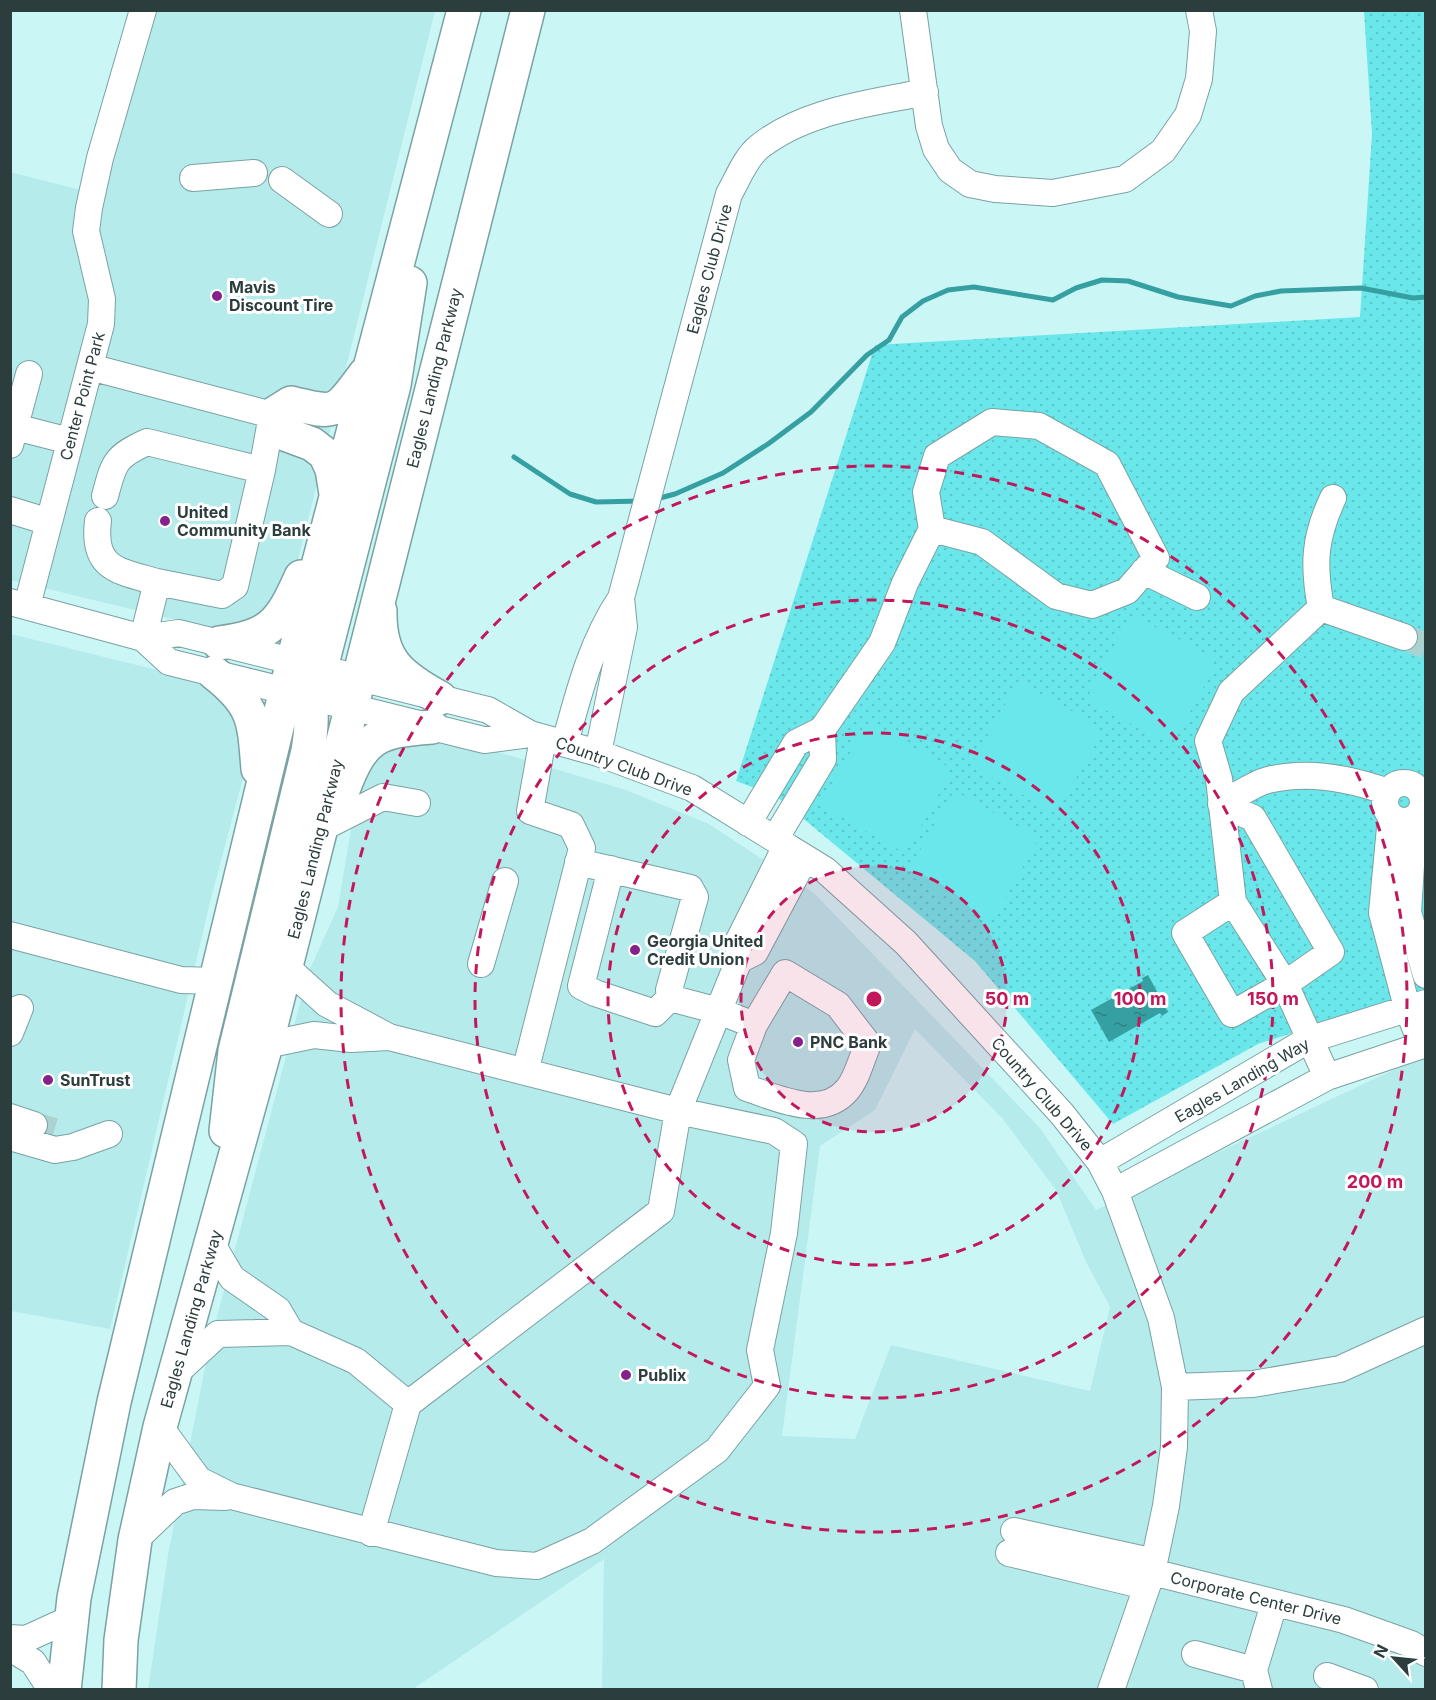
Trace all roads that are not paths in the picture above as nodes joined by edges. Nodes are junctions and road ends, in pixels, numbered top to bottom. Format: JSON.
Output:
{"nodes":[{"id":1,"x":143,"y":10,"type":"edge"},
{"id":2,"x":464,"y":10,"type":"edge"},
{"id":3,"x":528,"y":10,"type":"edge"},
{"id":4,"x":913,"y":10,"type":"edge"},
{"id":5,"x":1199,"y":10,"type":"edge"},
{"id":6,"x":925,"y":92,"type":"junction"},
{"id":7,"x":254,"y":173,"type":"dead end"},
{"id":8,"x":193,"y":178,"type":"dead end"},
{"id":9,"x":282,"y":180,"type":"dead end"},
{"id":10,"x":414,"y":195,"type":"junction"},
{"id":11,"x":329,"y":214,"type":"dead end"},
{"id":12,"x":90,"y":367,"type":"junction"},
{"id":13,"x":369,"y":368,"type":"junction"},
{"id":14,"x":29,"y":374,"type":"dead end"},
{"id":15,"x":272,"y":415,"type":"junction"},
{"id":16,"x":13,"y":436,"type":"edge"},
{"id":17,"x":70,"y":441,"type":"junction"},
{"id":18,"x":262,"y":470,"type":"junction"},
{"id":19,"x":338,"y":490,"type":"junction"},
{"id":20,"x":105,"y":496,"type":"dead end"},
{"id":21,"x":1333,"y":498,"type":"dead end"},
{"id":22,"x":10,"y":510,"type":"edge"},
{"id":23,"x":98,"y":521,"type":"dead end"},
{"id":24,"x":49,"y":522,"type":"junction"},
{"id":25,"x":932,"y":529,"type":"junction"},
{"id":26,"x":1144,"y":571,"type":"junction"},
{"id":27,"x":157,"y":582,"type":"junction"},
{"id":28,"x":380,"y":586,"type":"junction"},
{"id":29,"x":1197,"y":597,"type":"dead end"},
{"id":30,"x":621,"y":598,"type":"junction"},
{"id":31,"x":19,"y":604,"type":"edge"},
{"id":32,"x":1321,"y":608,"type":"junction"},
{"id":33,"x":1404,"y":637,"type":"tunnel mouth"},
{"id":34,"x":143,"y":638,"type":"junction"},
{"id":35,"x":216,"y":658,"type":"junction"},
{"id":36,"x":303,"y":679,"type":"junction"},
{"id":37,"x":353,"y":692,"type":"junction"},
{"id":38,"x":436,"y":712,"type":"junction"},
{"id":39,"x":822,"y":730,"type":"junction"},
{"id":40,"x":546,"y":738,"type":"junction"},
{"id":41,"x":597,"y":753,"type":"junction"},
{"id":42,"x":260,"y":800,"type":"junction"},
{"id":43,"x":417,"y":803,"type":"dead end"},
{"id":44,"x":1221,"y":804,"type":"junction"},
{"id":45,"x":1408,"y":805,"type":"edge"},
{"id":46,"x":748,"y":823,"type":"junction"},
{"id":47,"x":330,"y":824,"type":"junction"},
{"id":48,"x":788,"y":848,"type":"junction"},
{"id":49,"x":578,"y":862,"type":"junction"},
{"id":50,"x":611,"y":869,"type":"junction"},
{"id":51,"x":505,"y":881,"type":"dead end"},
{"id":52,"x":306,"y":890,"type":"junction"},
{"id":53,"x":1233,"y":902,"type":"junction"},
{"id":54,"x":10,"y":934,"type":"edge"},
{"id":55,"x":481,"y":964,"type":"dead end"},
{"id":56,"x":286,"y":967,"type":"junction"},
{"id":57,"x":1425,"y":975,"type":"edge"},
{"id":58,"x":217,"y":981,"type":"junction"},
{"id":59,"x":1285,"y":984,"type":"junction"},
{"id":60,"x":670,"y":998,"type":"junction"},
{"id":61,"x":1416,"y":1005,"type":"edge"},
{"id":62,"x":20,"y":1008,"type":"dead end"},
{"id":63,"x":719,"y":1011,"type":"junction"},
{"id":64,"x":754,"y":1025,"type":"junction"},
{"id":65,"x":10,"y":1033,"type":"edge"},
{"id":66,"x":389,"y":1037,"type":"junction"},
{"id":67,"x":1308,"y":1040,"type":"junction"},
{"id":68,"x":266,"y":1045,"type":"junction"},
{"id":69,"x":1424,"y":1045,"type":"edge"},
{"id":70,"x":525,"y":1072,"type":"junction"},
{"id":71,"x":1327,"y":1077,"type":"junction"},
{"id":72,"x":678,"y":1111,"type":"junction"},
{"id":73,"x":10,"y":1117,"type":"edge"},
{"id":74,"x":109,"y":1134,"type":"dead end"},
{"id":75,"x":10,"y":1137,"type":"edge"},
{"id":76,"x":78,"y":1144,"type":"junction"},
{"id":77,"x":1100,"y":1162,"type":"junction"},
{"id":78,"x":1115,"y":1191,"type":"junction"},
{"id":79,"x":214,"y":1236,"type":"junction"},
{"id":80,"x":1425,"y":1330,"type":"edge"},
{"id":81,"x":291,"y":1332,"type":"junction"},
{"id":82,"x":175,"y":1374,"type":"junction"},
{"id":83,"x":1175,"y":1387,"type":"junction"},
{"id":84,"x":408,"y":1404,"type":"junction"},
{"id":85,"x":160,"y":1427,"type":"junction"},
{"id":86,"x":231,"y":1496,"type":"junction"},
{"id":87,"x":371,"y":1533,"type":"junction"},
{"id":88,"x":135,"y":1540,"type":"junction"},
{"id":89,"x":1011,"y":1542,"type":"dead end"},
{"id":90,"x":1152,"y":1572,"type":"junction"},
{"id":91,"x":1274,"y":1604,"type":"junction"},
{"id":92,"x":72,"y":1618,"type":"junction"},
{"id":93,"x":10,"y":1638,"type":"edge"},
{"id":94,"x":10,"y":1648,"type":"edge"},
{"id":95,"x":1425,"y":1653,"type":"edge"},
{"id":96,"x":1195,"y":1654,"type":"dead end"},
{"id":97,"x":1327,"y":1676,"type":"dead end"},
{"id":98,"x":1257,"y":1679,"type":"edge"},
{"id":99,"x":51,"y":1689,"type":"edge"},
{"id":100,"x":64,"y":1689,"type":"edge"},
{"id":101,"x":119,"y":1689,"type":"edge"},
{"id":102,"x":1111,"y":1689,"type":"edge"},
{"id":103,"x":1365,"y":1689,"type":"edge"}],
"edges":[{"from":1,"to":12,"type":"street","name":"Center Point Park"},
{"from":2,"to":10,"type":"main road"},
{"from":3,"to":28,"type":"main road","name":"Eagles Landing Parkway"},
{"from":4,"to":6,"type":"street"},
{"from":5,"to":6,"type":"street"},
{"from":6,"to":30,"type":"street","name":"Eagles Club Drive"},
{"from":7,"to":8,"type":"street"},
{"from":9,"to":11,"type":"street"},
{"from":10,"to":13,"type":"main road"},
{"from":10,"to":36,"type":"main road"},
{"from":12,"to":15,"type":"street"},
{"from":12,"to":17,"type":"street","name":"Center Point Park"},
{"from":13,"to":15,"type":"main road"},
{"from":13,"to":19,"type":"main road"},
{"from":14,"to":16,"type":"street"},
{"from":15,"to":18,"type":"street"},
{"from":15,"to":19,"type":"main road"},
{"from":16,"to":17,"type":"street"},
{"from":17,"to":24,"type":"street","name":"Center Point Park"},
{"from":18,"to":20,"type":"street"},
{"from":18,"to":27,"type":"street"},
{"from":19,"to":35,"type":"main road"},
{"from":19,"to":36,"type":"main road"},
{"from":21,"to":32,"type":"street"},
{"from":22,"to":24,"type":"street"},
{"from":23,"to":27,"type":"street"},
{"from":24,"to":31,"type":"street","name":"Center Point Park"},
{"from":25,"to":26,"type":"street"},
{"from":25,"to":26,"type":"street"},
{"from":25,"to":39,"type":"street"},
{"from":26,"to":29,"type":"street"},
{"from":27,"to":34,"type":"street"},
{"from":28,"to":37,"type":"main road","name":"Eagles Landing Parkway"},
{"from":28,"to":38,"type":"main road"},
{"from":30,"to":40,"type":"street"},
{"from":30,"to":41,"type":"street"},
{"from":31,"to":34,"type":"street"},
{"from":32,"to":33,"type":"street"},
{"from":32,"to":44,"type":"street"},
{"from":34,"to":35,"type":"street"},
{"from":35,"to":36,"type":"street"},
{"from":35,"to":42,"type":"main road"},
{"from":36,"to":37,"type":"main road"},
{"from":36,"to":42,"type":"main road"},
{"from":36,"to":79,"type":"main road"},
{"from":37,"to":38,"type":"street","name":"Country Club Drive"},
{"from":37,"to":52,"type":"main road","name":"Eagles Landing Parkway"},
{"from":38,"to":40,"type":"street","name":"Country Club Drive"},
{"from":38,"to":47,"type":"main road"},
{"from":39,"to":46,"type":"street"},
{"from":39,"to":48,"type":"street"},
{"from":40,"to":41,"type":"street","name":"Country Club Drive"},
{"from":40,"to":49,"type":"street"},
{"from":41,"to":46,"type":"street","name":"Country Club Drive"},
{"from":42,"to":58,"type":"main road"},
{"from":43,"to":47,"type":"street"},
{"from":44,"to":45,"type":"street"},
{"from":44,"to":53,"type":"street"},
{"from":44,"to":59,"type":"street"},
{"from":45,"to":57,"type":"street"},
{"from":45,"to":61,"type":"street"},
{"from":46,"to":48,"type":"street","name":"Country Club Drive"},
{"from":47,"to":52,"type":"main road"},
{"from":48,"to":63,"type":"street"},
{"from":48,"to":77,"type":"street","name":"Country Club Drive"},
{"from":49,"to":50,"type":"street"},
{"from":49,"to":70,"type":"street"},
{"from":50,"to":60,"type":"street"},
{"from":50,"to":60,"type":"street"},
{"from":51,"to":55,"type":"street"},
{"from":52,"to":56,"type":"main road","name":"Eagles Landing Parkway"},
{"from":53,"to":59,"type":"street"},
{"from":53,"to":59,"type":"street"},
{"from":54,"to":58,"type":"street"},
{"from":56,"to":66,"type":"street"},
{"from":56,"to":68,"type":"main road","name":"Eagles Landing Parkway"},
{"from":58,"to":92,"type":"main road"},
{"from":59,"to":67,"type":"street"},
{"from":60,"to":63,"type":"street"},
{"from":61,"to":67,"type":"street","name":"Eagles Landing Way"},
{"from":61,"to":69,"type":"street"},
{"from":62,"to":65,"type":"street"},
{"from":63,"to":64,"type":"street"},
{"from":63,"to":72,"type":"street"},
{"from":64,"to":64,"type":"street"},
{"from":66,"to":68,"type":"street"},
{"from":66,"to":70,"type":"street"},
{"from":67,"to":71,"type":"street"},
{"from":67,"to":77,"type":"street","name":"Eagles Landing Way"},
{"from":68,"to":79,"type":"main road","name":"Eagles Landing Parkway"},
{"from":69,"to":71,"type":"street"},
{"from":70,"to":72,"type":"street"},
{"from":71,"to":78,"type":"street"},
{"from":72,"to":84,"type":"street"},
{"from":72,"to":87,"type":"street"},
{"from":73,"to":76,"type":"street"},
{"from":74,"to":76,"type":"street"},
{"from":75,"to":76,"type":"street"},
{"from":77,"to":78,"type":"street","name":"Country Club Drive"},
{"from":78,"to":83,"type":"street","name":"Country Club Drive"},
{"from":79,"to":81,"type":"street"},
{"from":79,"to":82,"type":"main road","name":"Eagles Landing Parkway"},
{"from":80,"to":83,"type":"street"},
{"from":81,"to":82,"type":"street"},
{"from":81,"to":84,"type":"street"},
{"from":82,"to":85,"type":"main road","name":"Eagles Landing Parkway"},
{"from":83,"to":90,"type":"street","name":"Country Club Drive"},
{"from":84,"to":87,"type":"street"},
{"from":85,"to":86,"type":"street"},
{"from":85,"to":88,"type":"main road","name":"Eagles Landing Parkway"},
{"from":86,"to":87,"type":"street"},
{"from":86,"to":88,"type":"street"},
{"from":88,"to":101,"type":"main road","name":"Eagles Landing Parkway"},
{"from":89,"to":90,"type":"street"},
{"from":90,"to":91,"type":"street","name":"Corporate Center Drive"},
{"from":90,"to":102,"type":"street","name":"Country Club Drive"},
{"from":91,"to":95,"type":"street","name":"Corporate Center Drive"},
{"from":91,"to":98,"type":"street"},
{"from":92,"to":93,"type":"street"},
{"from":92,"to":100,"type":"main road"},
{"from":94,"to":99,"type":"street"},
{"from":96,"to":98,"type":"street"},
{"from":97,"to":103,"type":"street"}]}
